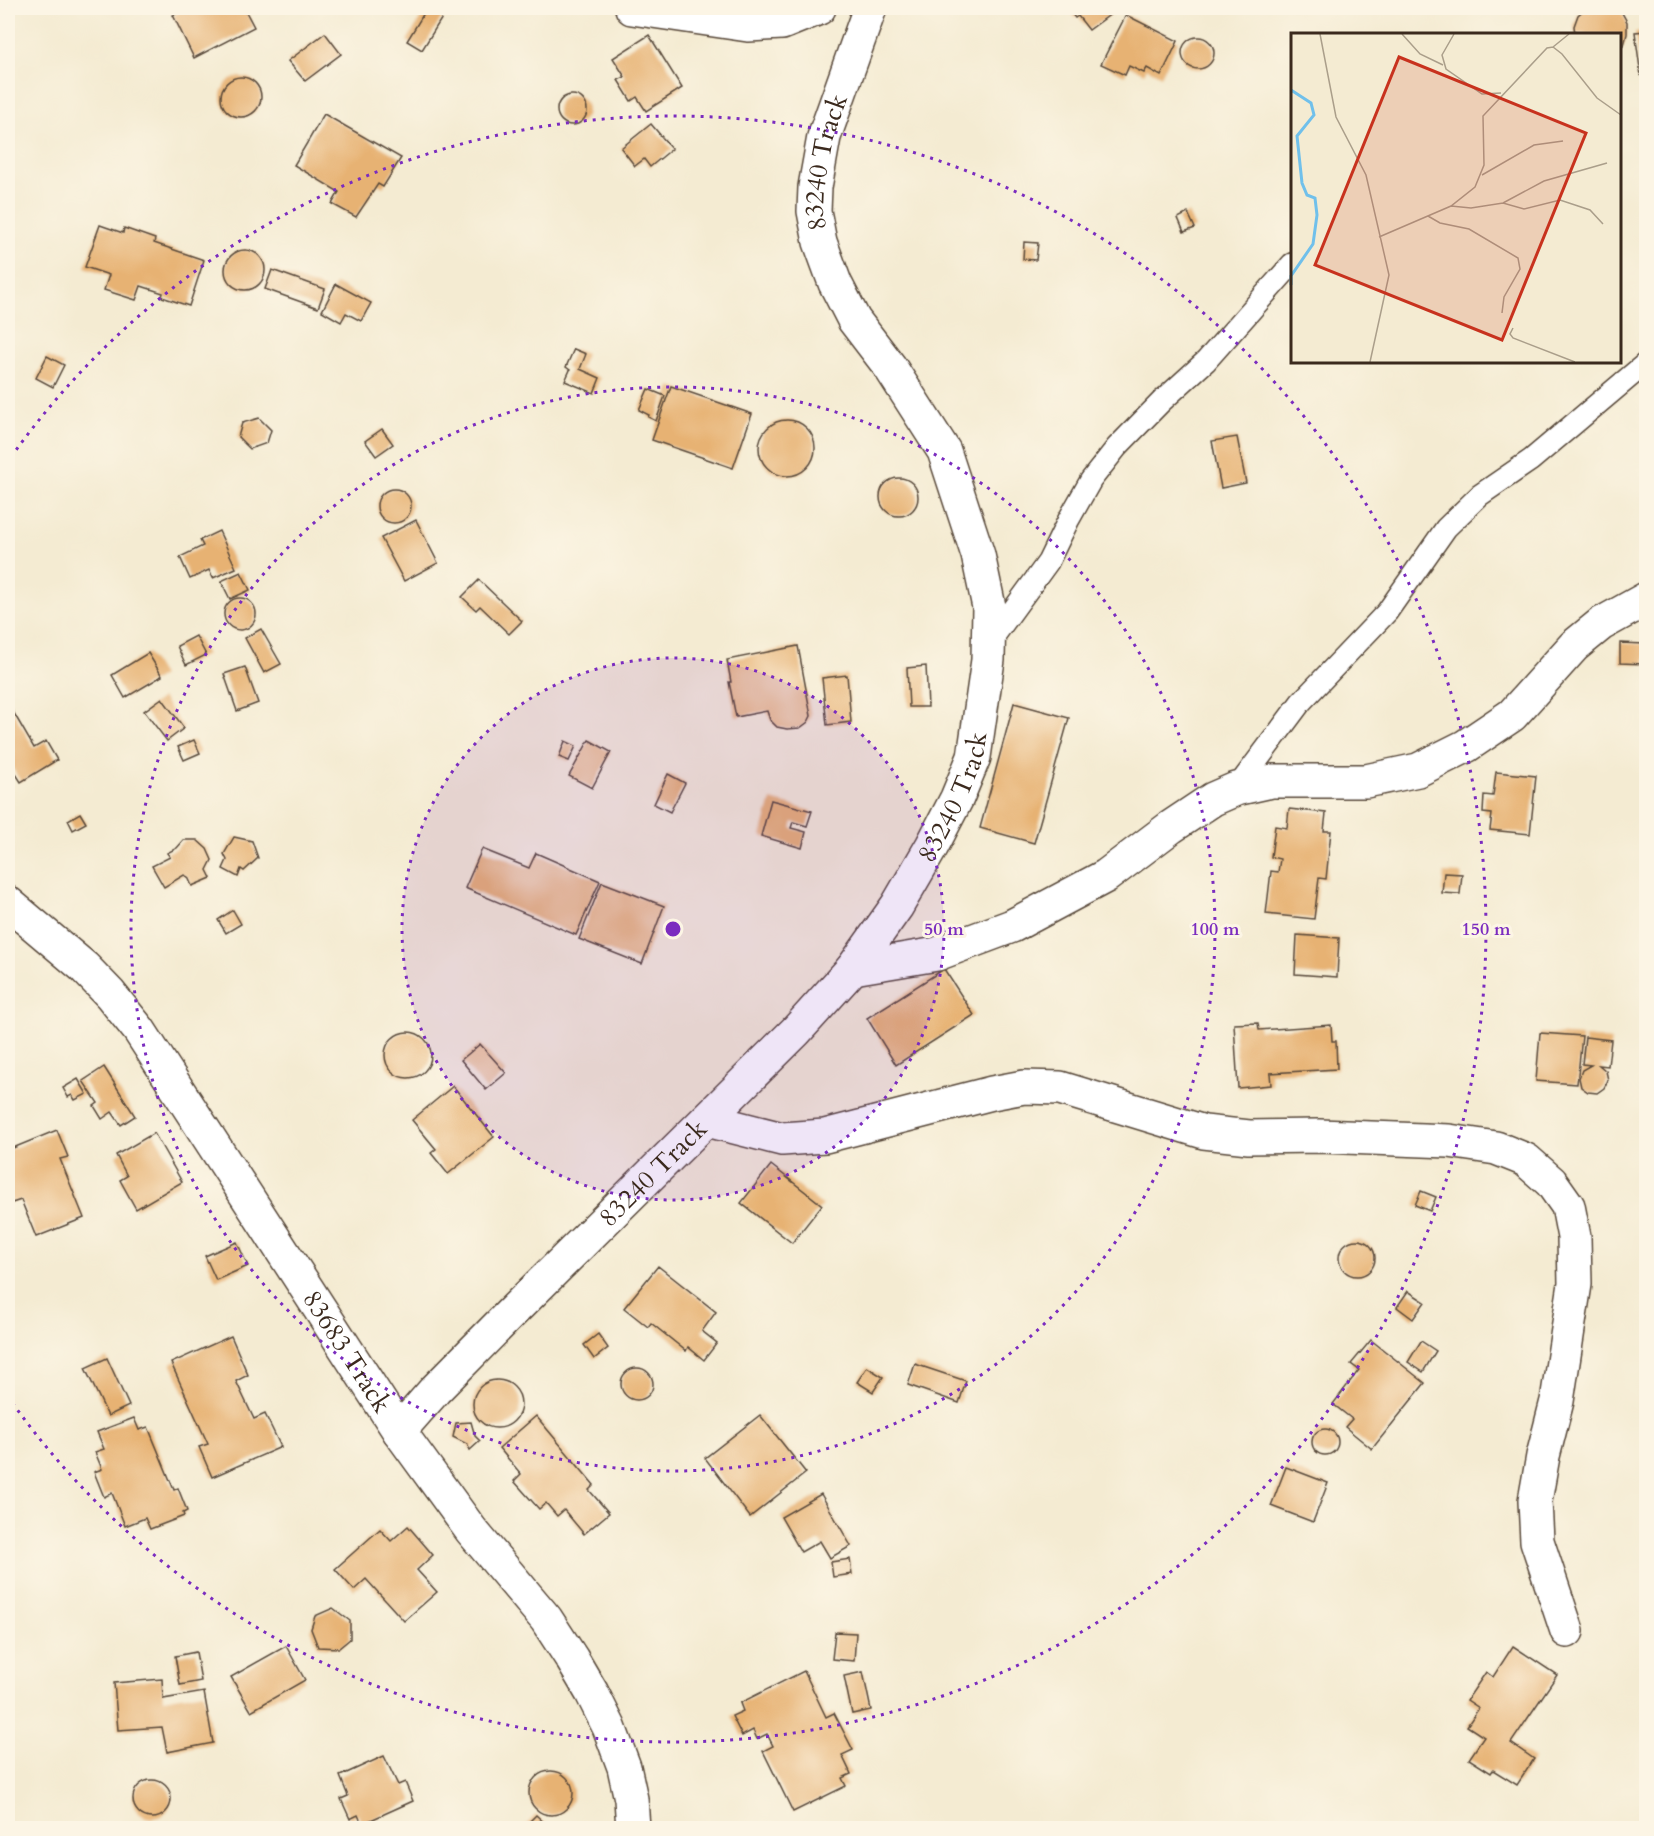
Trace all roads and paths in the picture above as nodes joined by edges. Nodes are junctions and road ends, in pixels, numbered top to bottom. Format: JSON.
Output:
{"nodes":[{"id":1,"x":632,"y":8,"type":"edge"},
{"id":2,"x":819,"y":8,"type":"edge"},
{"id":3,"x":870,"y":8,"type":"edge"},
{"id":4,"x":1291,"y":266,"type":"edge"},
{"id":5,"x":1647,"y":363,"type":"edge"},
{"id":6,"x":1647,"y":599,"type":"edge"},
{"id":7,"x":988,"y":644,"type":"junction"},
{"id":8,"x":1236,"y":789,"type":"junction"},
{"id":9,"x":8,"y":903,"type":"edge"},
{"id":10,"x":853,"y":968,"type":"junction"},
{"id":11,"x":707,"y":1120,"type":"junction"},
{"id":12,"x":399,"y":1431,"type":"junction"},
{"id":13,"x":1567,"y":1631,"type":"dead end"},
{"id":14,"x":633,"y":1828,"type":"edge"}],
"edges":[{"from":1,"to":2,"type":"street"},
{"from":3,"to":7,"type":"street","name":"83240 Track"},
{"from":4,"to":7,"type":"lane"},
{"from":5,"to":8,"type":"lane"},
{"from":6,"to":8,"type":"street"},
{"from":7,"to":10,"type":"street","name":"83240 Track"},
{"from":8,"to":10,"type":"street"},
{"from":9,"to":12,"type":"street","name":"83683 Track"},
{"from":10,"to":11,"type":"street","name":"83240 Track"},
{"from":11,"to":12,"type":"street","name":"83240 Track"},
{"from":11,"to":13,"type":"street"},
{"from":12,"to":14,"type":"street","name":"83683 Track"}]}
